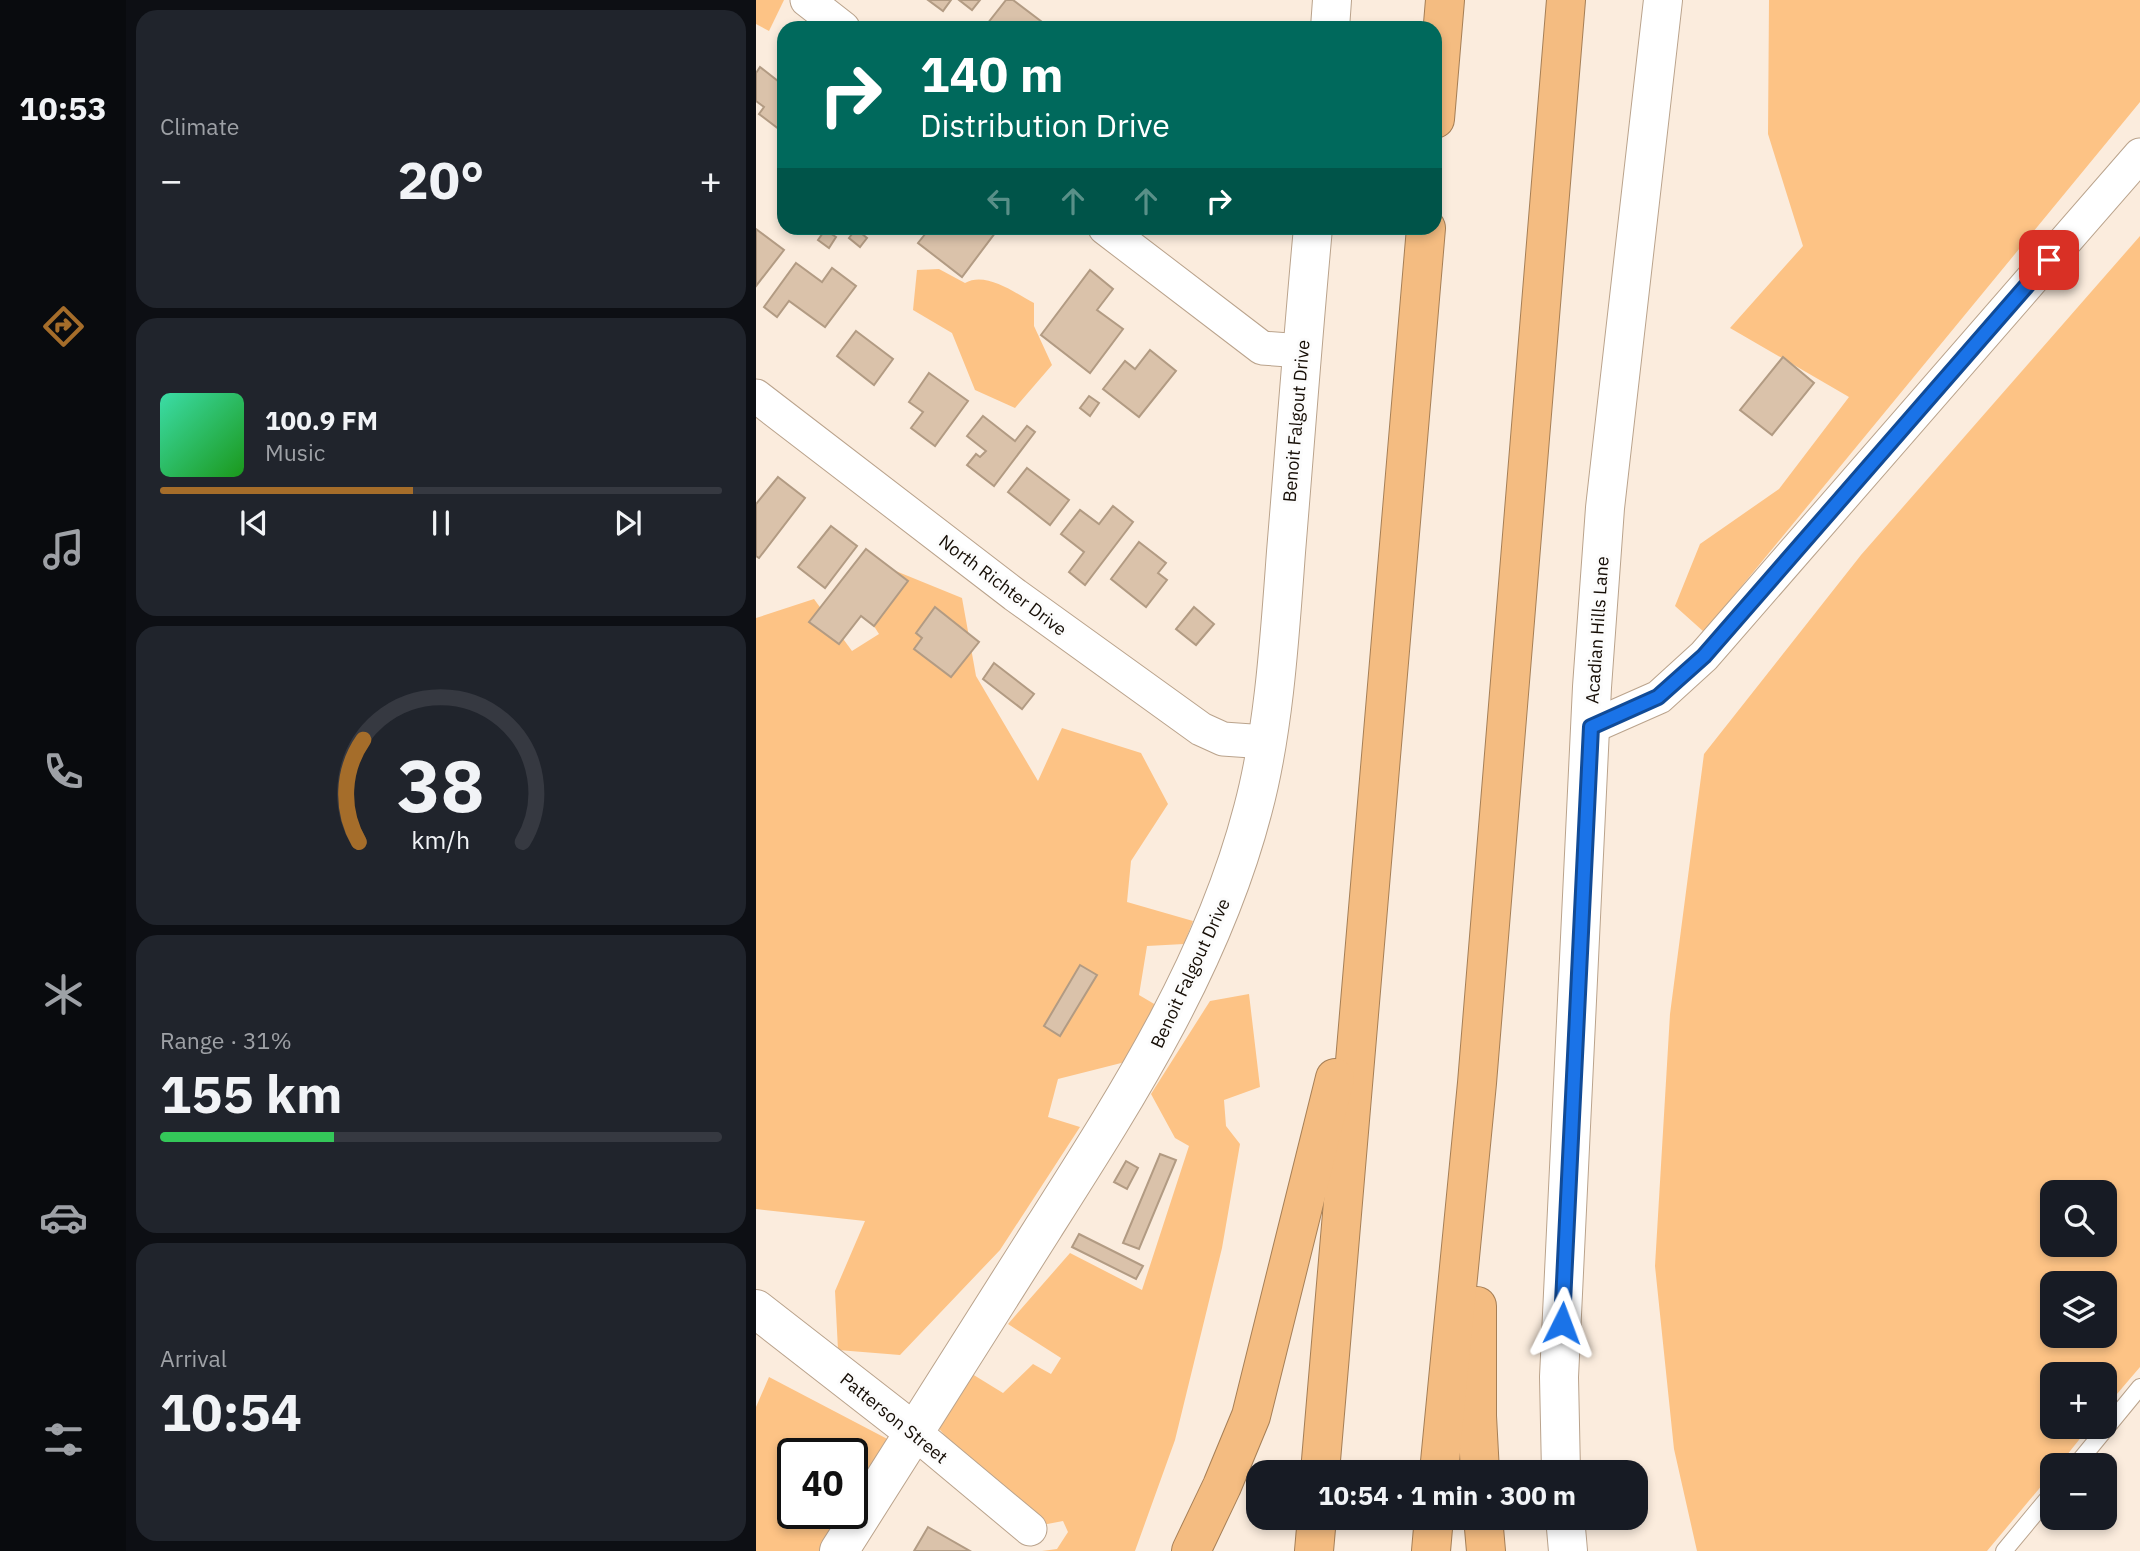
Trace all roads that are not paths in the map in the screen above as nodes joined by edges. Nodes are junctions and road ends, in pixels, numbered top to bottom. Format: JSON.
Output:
{"nodes":[{"id":1,"x":807,"y":0,"type":"edge"},
{"id":2,"x":1332,"y":0,"type":"edge"},
{"id":3,"x":1445,"y":0,"type":"edge"},
{"id":4,"x":1566,"y":0,"type":"edge"},
{"id":5,"x":1663,"y":0,"type":"edge"},
{"id":6,"x":835,"y":21,"type":"edge"},
{"id":7,"x":1330,"y":21,"type":"edge"},
{"id":8,"x":1442,"y":35,"type":"edge"},
{"id":9,"x":2140,"y":155,"type":"edge"},
{"id":10,"x":1114,"y":235,"type":"edge"},
{"id":11,"x":1312,"y":235,"type":"edge"},
{"id":12,"x":1425,"y":235,"type":"edge"},
{"id":13,"x":1302,"y":351,"type":"junction"},
{"id":14,"x":756,"y":396,"type":"edge"},
{"id":15,"x":1591,"y":727,"type":"junction"},
{"id":16,"x":1266,"y":742,"type":"junction"},
{"id":17,"x":1364,"y":964,"type":"junction"},
{"id":18,"x":1477,"y":1083,"type":"junction"},
{"id":19,"x":756,"y":1309,"type":"edge"},
{"id":20,"x":2138,"y":1394,"type":"edge"},
{"id":21,"x":914,"y":1433,"type":"junction"},
{"id":22,"x":2086,"y":1453,"type":"edge"},
{"id":23,"x":1322,"y":1460,"type":"edge"},
{"id":24,"x":1440,"y":1460,"type":"edge"},
{"id":25,"x":1479,"y":1460,"type":"edge"},
{"id":26,"x":1562,"y":1460,"type":"edge"},
{"id":27,"x":2040,"y":1508,"type":"edge"},
{"id":28,"x":1030,"y":1529,"type":"dead end"},
{"id":29,"x":1316,"y":1530,"type":"edge"},
{"id":30,"x":1433,"y":1530,"type":"edge"},
{"id":31,"x":1484,"y":1530,"type":"edge"},
{"id":32,"x":1566,"y":1530,"type":"edge"},
{"id":33,"x":839,"y":1551,"type":"edge"},
{"id":34,"x":1191,"y":1551,"type":"edge"},
{"id":35,"x":1314,"y":1551,"type":"edge"},
{"id":36,"x":1431,"y":1551,"type":"edge"},
{"id":37,"x":1486,"y":1551,"type":"edge"},
{"id":38,"x":1568,"y":1551,"type":"edge"},
{"id":39,"x":2004,"y":1551,"type":"edge"}],
"edges":[{"from":1,"to":6,"type":"street"},
{"from":2,"to":7,"type":"street"},
{"from":3,"to":8,"type":"highway"},
{"from":4,"to":18,"type":"highway"},
{"from":5,"to":15,"type":"street","name":"Acadian Hills Lane"},
{"from":9,"to":15,"type":"street"},
{"from":10,"to":13,"type":"street"},
{"from":11,"to":13,"type":"street","name":"Benoit Falgout Drive"},
{"from":12,"to":17,"type":"highway"},
{"from":13,"to":16,"type":"street","name":"Benoit Falgout Drive"},
{"from":14,"to":16,"type":"street","name":"North Richter Drive"},
{"from":15,"to":26,"type":"street","name":"Acadian Hills Lane"},
{"from":16,"to":21,"type":"street","name":"Benoit Falgout Drive"},
{"from":17,"to":23,"type":"highway"},
{"from":17,"to":34,"type":"highway"},
{"from":18,"to":24,"type":"highway"},
{"from":18,"to":25,"type":"highway"},
{"from":19,"to":21,"type":"street","name":"Patterson Street"},
{"from":20,"to":22,"type":"lane"},
{"from":21,"to":28,"type":"street","name":"Patterson Street"},
{"from":21,"to":33,"type":"street","name":"Benoit Falgout Drive"},
{"from":27,"to":39,"type":"lane"},
{"from":29,"to":35,"type":"highway"},
{"from":30,"to":36,"type":"highway"},
{"from":31,"to":37,"type":"highway"},
{"from":32,"to":38,"type":"street"}]}
